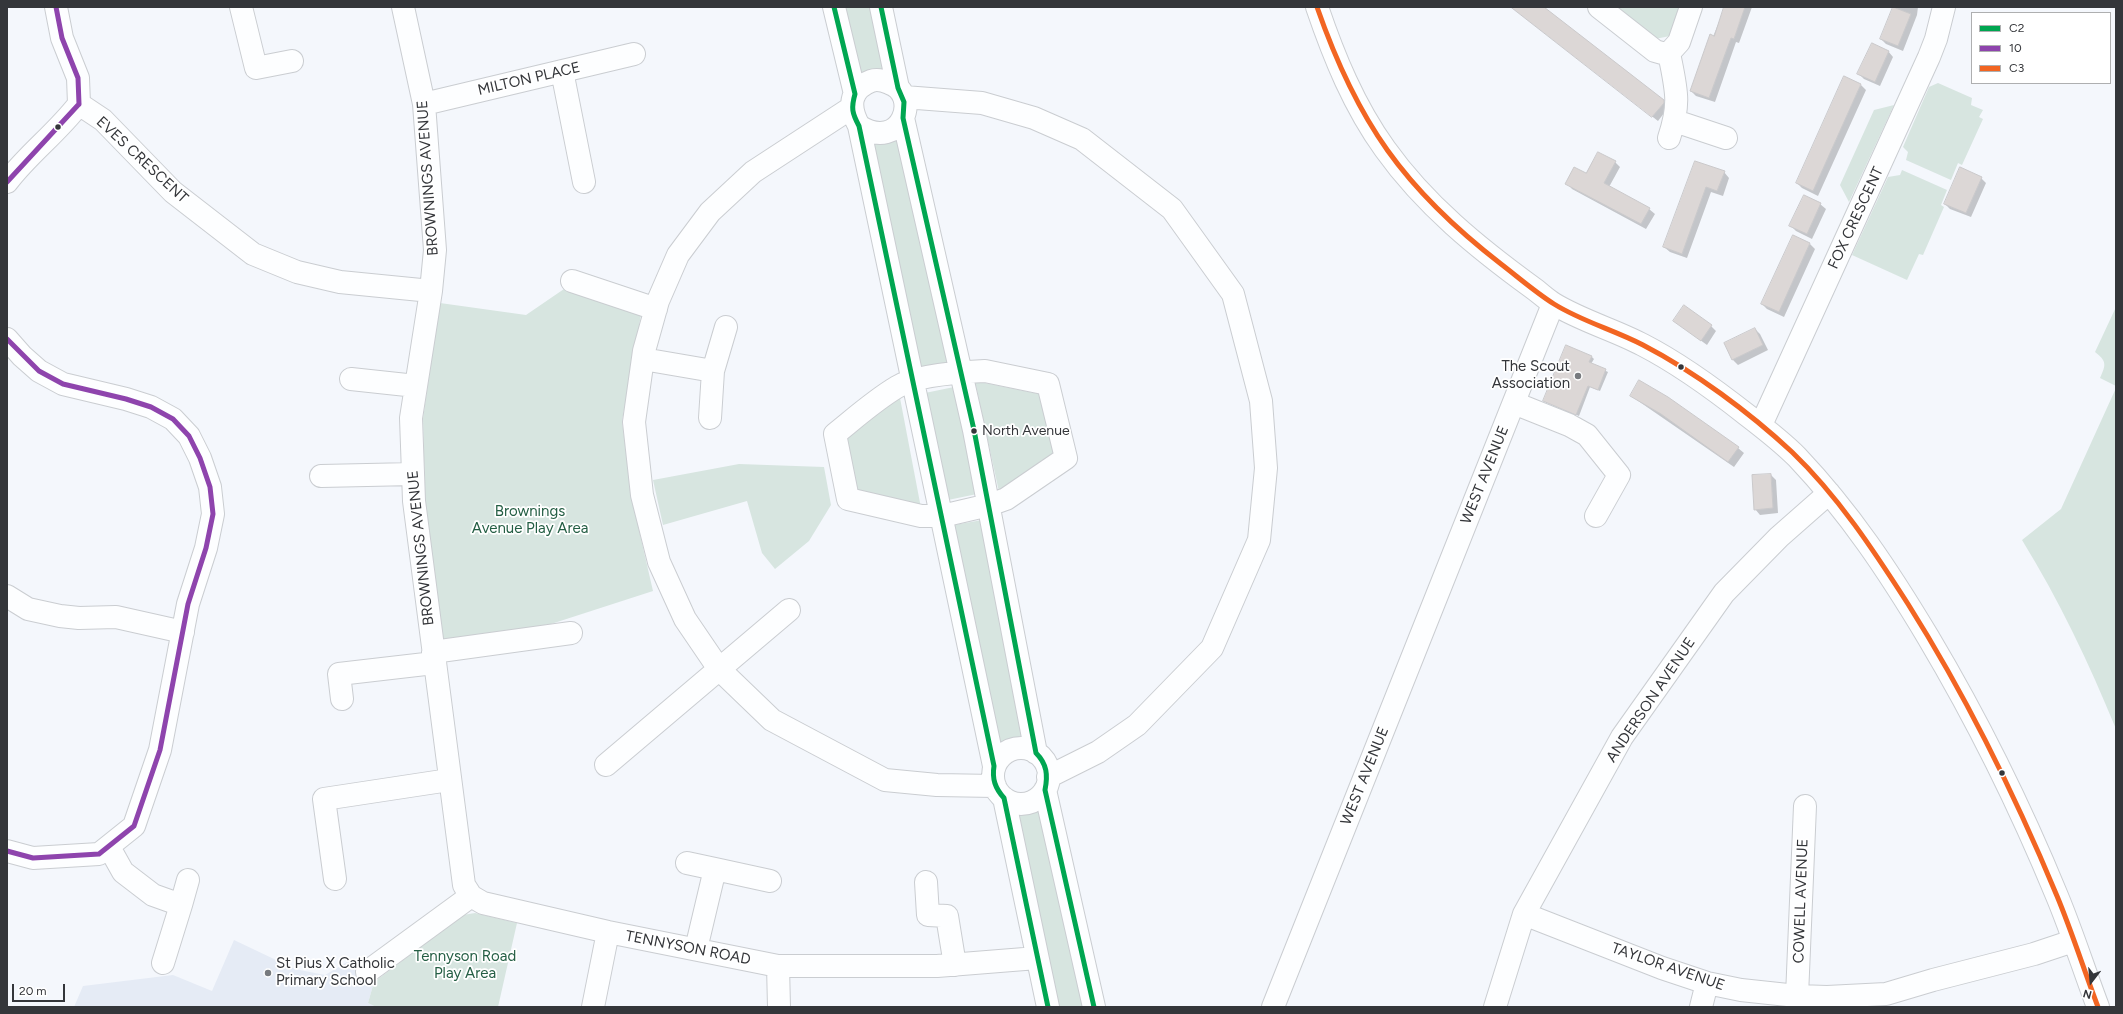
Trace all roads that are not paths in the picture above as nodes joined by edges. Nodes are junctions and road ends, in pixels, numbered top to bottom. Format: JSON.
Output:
{"nodes":[{"id":1,"x":56,"y":7,"type":"edge"},
{"id":2,"x":241,"y":7,"type":"edge"},
{"id":3,"x":403,"y":7,"type":"edge"},
{"id":4,"x":834,"y":7,"type":"edge"},
{"id":5,"x":881,"y":7,"type":"edge"},
{"id":6,"x":1318,"y":7,"type":"edge"},
{"id":7,"x":1599,"y":7,"type":"edge"},
{"id":8,"x":1691,"y":7,"type":"edge"},
{"id":9,"x":1944,"y":7,"type":"edge"},
{"id":10,"x":1668,"y":53,"type":"junction"},
{"id":11,"x":634,"y":54,"type":"dead end"},
{"id":12,"x":292,"y":61,"type":"dead end"},
{"id":13,"x":562,"y":71,"type":"junction"},
{"id":14,"x":902,"y":101,"type":"junction"},
{"id":15,"x":79,"y":104,"type":"junction"},
{"id":16,"x":424,"y":104,"type":"junction"},
{"id":17,"x":855,"y":109,"type":"junction"},
{"id":18,"x":1726,"y":138,"type":"dead end"},
{"id":19,"x":7,"y":182,"type":"edge"},
{"id":20,"x":584,"y":182,"type":"dead end"},
{"id":21,"x":572,"y":281,"type":"dead end"},
{"id":22,"x":431,"y":291,"type":"junction"},
{"id":23,"x":1553,"y":304,"type":"junction"},
{"id":24,"x":656,"y":309,"type":"junction"},
{"id":25,"x":726,"y":327,"type":"dead end"},
{"id":26,"x":7,"y":339,"type":"edge"},
{"id":27,"x":643,"y":359,"type":"junction"},
{"id":28,"x":713,"y":371,"type":"junction"},
{"id":29,"x":961,"y":372,"type":"junction"},
{"id":30,"x":351,"y":379,"type":"dead end"},
{"id":31,"x":913,"y":381,"type":"junction"},
{"id":32,"x":416,"y":386,"type":"junction"},
{"id":33,"x":1514,"y":403,"type":"junction"},
{"id":34,"x":710,"y":418,"type":"dead end"},
{"id":35,"x":1760,"y":426,"type":"junction"},
{"id":36,"x":413,"y":474,"type":"junction"},
{"id":37,"x":321,"y":476,"type":"dead end"},
{"id":38,"x":1829,"y":493,"type":"junction"},
{"id":39,"x":990,"y":505,"type":"junction"},
{"id":40,"x":942,"y":516,"type":"junction"},
{"id":41,"x":1596,"y":516,"type":"dead end"},
{"id":42,"x":7,"y":596,"type":"edge"},
{"id":43,"x":789,"y":610,"type":"dead end"},
{"id":44,"x":183,"y":632,"type":"junction"},
{"id":45,"x":571,"y":633,"type":"dead end"},
{"id":46,"x":433,"y":657,"type":"junction"},
{"id":47,"x":719,"y":669,"type":"junction"},
{"id":48,"x":342,"y":699,"type":"dead end"},
{"id":49,"x":1036,"y":753,"type":"junction"},
{"id":50,"x":606,"y":765,"type":"dead end"},
{"id":51,"x":449,"y":780,"type":"junction"},
{"id":52,"x":1047,"y":783,"type":"junction"},
{"id":53,"x":998,"y":784,"type":"junction"},
{"id":54,"x":1805,"y":806,"type":"dead end"},
{"id":55,"x":109,"y":847,"type":"junction"},
{"id":56,"x":7,"y":851,"type":"edge"},
{"id":57,"x":687,"y":863,"type":"dead end"},
{"id":58,"x":715,"y":869,"type":"junction"},
{"id":59,"x":188,"y":880,"type":"dead end"},
{"id":60,"x":335,"y":880,"type":"dead end"},
{"id":61,"x":770,"y":881,"type":"dead end"},
{"id":62,"x":926,"y":882,"type":"dead end"},
{"id":63,"x":471,"y":896,"type":"junction"},
{"id":64,"x":181,"y":905,"type":"junction"},
{"id":65,"x":1524,"y":914,"type":"junction"},
{"id":66,"x":608,"y":932,"type":"junction"},
{"id":67,"x":2073,"y":941,"type":"junction"},
{"id":68,"x":696,"y":949,"type":"junction"},
{"id":69,"x":1037,"y":958,"type":"junction"},
{"id":70,"x":163,"y":963,"type":"dead end"},
{"id":71,"x":955,"y":965,"type":"junction"},
{"id":72,"x":778,"y":966,"type":"junction"},
{"id":73,"x":367,"y":972,"type":"dead end"},
{"id":74,"x":1707,"y":983,"type":"junction"},
{"id":75,"x":1797,"y":996,"type":"junction"},
{"id":76,"x":1887,"y":1000,"type":"edge"},
{"id":77,"x":593,"y":1007,"type":"edge"},
{"id":78,"x":778,"y":1007,"type":"edge"},
{"id":79,"x":1048,"y":1007,"type":"edge"},
{"id":80,"x":1094,"y":1007,"type":"edge"},
{"id":81,"x":1273,"y":1007,"type":"edge"},
{"id":82,"x":1495,"y":1007,"type":"edge"},
{"id":83,"x":1701,"y":1007,"type":"edge"},
{"id":84,"x":2098,"y":1007,"type":"edge"}],
"edges":[{"from":1,"to":15,"type":"street"},
{"from":2,"to":12,"type":"street"},
{"from":3,"to":16,"type":"street","name":"BROWNINGS AVENUE"},
{"from":4,"to":17,"type":"street"},
{"from":5,"to":14,"type":"street"},
{"from":6,"to":23,"type":"street"},
{"from":7,"to":10,"type":"street"},
{"from":8,"to":10,"type":"street"},
{"from":9,"to":35,"type":"street","name":"FOX CRESCENT"},
{"from":10,"to":18,"type":"street"},
{"from":11,"to":13,"type":"street","name":"MILTON PLACE"},
{"from":13,"to":16,"type":"street","name":"MILTON PLACE"},
{"from":13,"to":20,"type":"street"},
{"from":14,"to":17,"type":"street"},
{"from":14,"to":17,"type":"street"},
{"from":14,"to":29,"type":"street"},
{"from":14,"to":52,"type":"street"},
{"from":15,"to":19,"type":"street"},
{"from":15,"to":22,"type":"street","name":"EVES CRESCENT"},
{"from":16,"to":22,"type":"street","name":"BROWNINGS AVENUE"},
{"from":17,"to":24,"type":"street"},
{"from":17,"to":31,"type":"street"},
{"from":21,"to":24,"type":"street"},
{"from":22,"to":32,"type":"street","name":"BROWNINGS AVENUE"},
{"from":23,"to":33,"type":"street","name":"WEST AVENUE"},
{"from":23,"to":35,"type":"street"},
{"from":24,"to":27,"type":"street"},
{"from":25,"to":28,"type":"street"},
{"from":26,"to":44,"type":"street"},
{"from":27,"to":28,"type":"street"},
{"from":27,"to":47,"type":"street"},
{"from":28,"to":34,"type":"street"},
{"from":29,"to":31,"type":"street"},
{"from":29,"to":39,"type":"street"},
{"from":29,"to":39,"type":"street"},
{"from":30,"to":32,"type":"street"},
{"from":31,"to":40,"type":"street"},
{"from":31,"to":40,"type":"street"},
{"from":32,"to":36,"type":"street","name":"BROWNINGS AVENUE"},
{"from":33,"to":41,"type":"street"},
{"from":33,"to":81,"type":"street","name":"WEST AVENUE"},
{"from":35,"to":38,"type":"street"},
{"from":36,"to":37,"type":"street"},
{"from":36,"to":46,"type":"street","name":"BROWNINGS AVENUE"},
{"from":38,"to":65,"type":"street","name":"ANDERSON AVENUE"},
{"from":38,"to":67,"type":"street"},
{"from":39,"to":40,"type":"street"},
{"from":39,"to":49,"type":"street"},
{"from":40,"to":53,"type":"street"},
{"from":42,"to":44,"type":"street"},
{"from":43,"to":47,"type":"street"},
{"from":44,"to":55,"type":"street"},
{"from":45,"to":46,"type":"street"},
{"from":46,"to":48,"type":"street"},
{"from":46,"to":51,"type":"street","name":"BROWNINGS AVENUE"},
{"from":47,"to":50,"type":"street"},
{"from":47,"to":53,"type":"street"},
{"from":49,"to":52,"type":"street"},
{"from":49,"to":53,"type":"street"},
{"from":51,"to":60,"type":"street"},
{"from":51,"to":63,"type":"street","name":"BROWNINGS AVENUE"},
{"from":52,"to":53,"type":"street"},
{"from":52,"to":80,"type":"street"},
{"from":53,"to":69,"type":"street"},
{"from":54,"to":75,"type":"street","name":"COWELL AVENUE"},
{"from":55,"to":56,"type":"street"},
{"from":55,"to":64,"type":"street"},
{"from":57,"to":58,"type":"street"},
{"from":58,"to":61,"type":"street"},
{"from":58,"to":68,"type":"street"},
{"from":59,"to":64,"type":"street"},
{"from":62,"to":71,"type":"street"},
{"from":63,"to":66,"type":"street","name":"TENNYSON ROAD"},
{"from":63,"to":73,"type":"street"},
{"from":64,"to":70,"type":"street"},
{"from":65,"to":74,"type":"street","name":"TAYLOR AVENUE"},
{"from":65,"to":82,"type":"street","name":"ANDERSON AVENUE"},
{"from":66,"to":68,"type":"street","name":"TENNYSON ROAD"},
{"from":66,"to":77,"type":"street"},
{"from":67,"to":76,"type":"street","name":"TAYLOR AVENUE"},
{"from":67,"to":84,"type":"street"},
{"from":68,"to":72,"type":"street","name":"TENNYSON ROAD"},
{"from":69,"to":71,"type":"street","name":"TENNYSON ROAD"},
{"from":69,"to":79,"type":"street"},
{"from":71,"to":72,"type":"street","name":"TENNYSON ROAD"},
{"from":72,"to":78,"type":"street"},
{"from":74,"to":75,"type":"street","name":"TAYLOR AVENUE"},
{"from":74,"to":83,"type":"street"},
{"from":75,"to":76,"type":"street","name":"TAYLOR AVENUE"}]}
